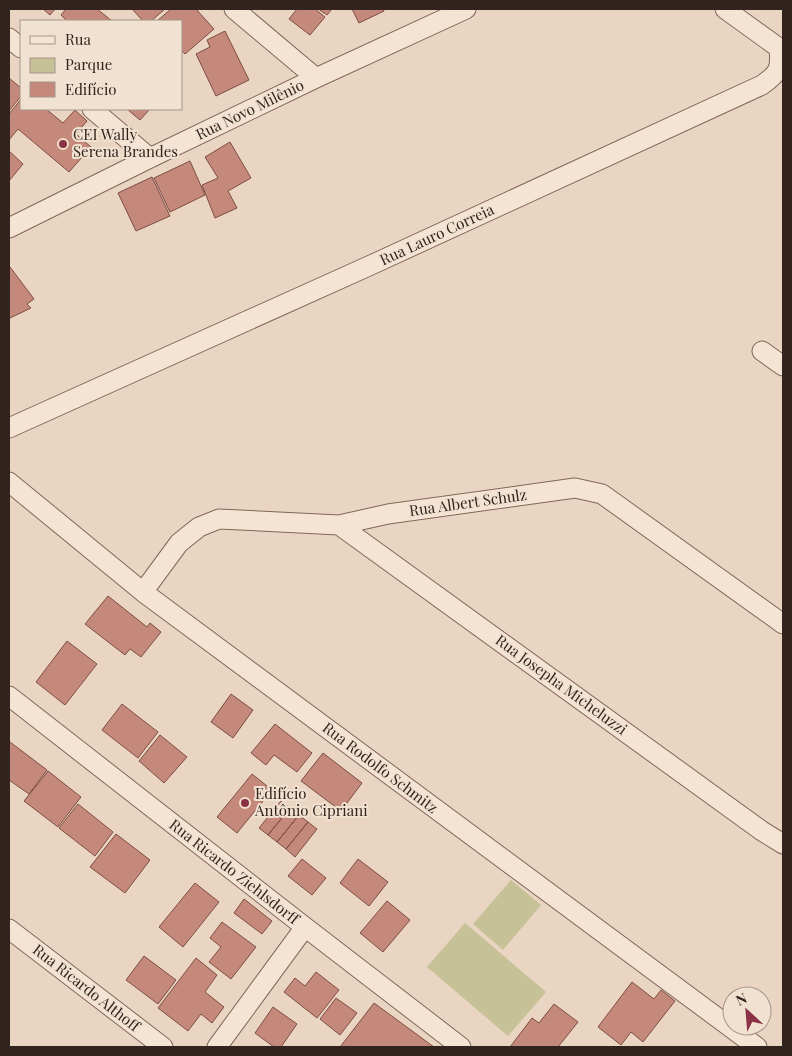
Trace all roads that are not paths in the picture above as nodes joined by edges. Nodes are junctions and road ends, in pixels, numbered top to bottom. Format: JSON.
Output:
{"nodes":[{"id":1,"x":234,"y":9,"type":"edge"},
{"id":2,"x":466,"y":9,"type":"edge"},
{"id":3,"x":725,"y":9,"type":"edge"},
{"id":4,"x":9,"y":38,"type":"edge"},
{"id":5,"x":20,"y":47,"type":"edge"},
{"id":6,"x":316,"y":78,"type":"junction"},
{"id":7,"x":93,"y":110,"type":"edge"},
{"id":8,"x":150,"y":158,"type":"junction"},
{"id":9,"x":9,"y":228,"type":"edge"},
{"id":10,"x":762,"y":350,"type":"dead end"},
{"id":11,"x":783,"y":366,"type":"edge"},
{"id":12,"x":9,"y":428,"type":"edge"},
{"id":13,"x":9,"y":482,"type":"edge"},
{"id":14,"x":340,"y":525,"type":"junction"},
{"id":15,"x":143,"y":592,"type":"junction"},
{"id":16,"x":783,"y":624,"type":"edge"},
{"id":17,"x":9,"y":696,"type":"edge"},
{"id":18,"x":783,"y":844,"type":"edge"},
{"id":19,"x":305,"y":927,"type":"junction"},
{"id":20,"x":9,"y":928,"type":"edge"},
{"id":21,"x":163,"y":1047,"type":"edge"},
{"id":22,"x":217,"y":1047,"type":"edge"},
{"id":23,"x":460,"y":1047,"type":"edge"},
{"id":24,"x":757,"y":1047,"type":"edge"}],
"edges":[{"from":1,"to":6,"type":"street"},
{"from":2,"to":6,"type":"street","name":"Rua Novo Milênio"},
{"from":3,"to":12,"type":"street","name":"Rua Lauro Correia"},
{"from":4,"to":5,"type":"street"},
{"from":6,"to":8,"type":"street","name":"Rua Novo Milênio"},
{"from":7,"to":8,"type":"street"},
{"from":8,"to":9,"type":"street","name":"Rua Novo Milênio"},
{"from":10,"to":11,"type":"street"},
{"from":13,"to":15,"type":"street","name":"Rua Rodolfo Schmitz"},
{"from":14,"to":15,"type":"street","name":"Rua Albert Schulz"},
{"from":14,"to":16,"type":"street","name":"Rua Albert Schulz"},
{"from":14,"to":18,"type":"street","name":"Rua Josepha Micheluzzi"},
{"from":15,"to":24,"type":"street","name":"Rua Rodolfo Schmitz"},
{"from":17,"to":19,"type":"street","name":"Rua Ricardo Ziehlsdorff"},
{"from":19,"to":22,"type":"street"},
{"from":19,"to":23,"type":"street","name":"Rua Ricardo Ziehlsdorff"},
{"from":20,"to":21,"type":"street","name":"Rua Ricardo Althoff"}]}
